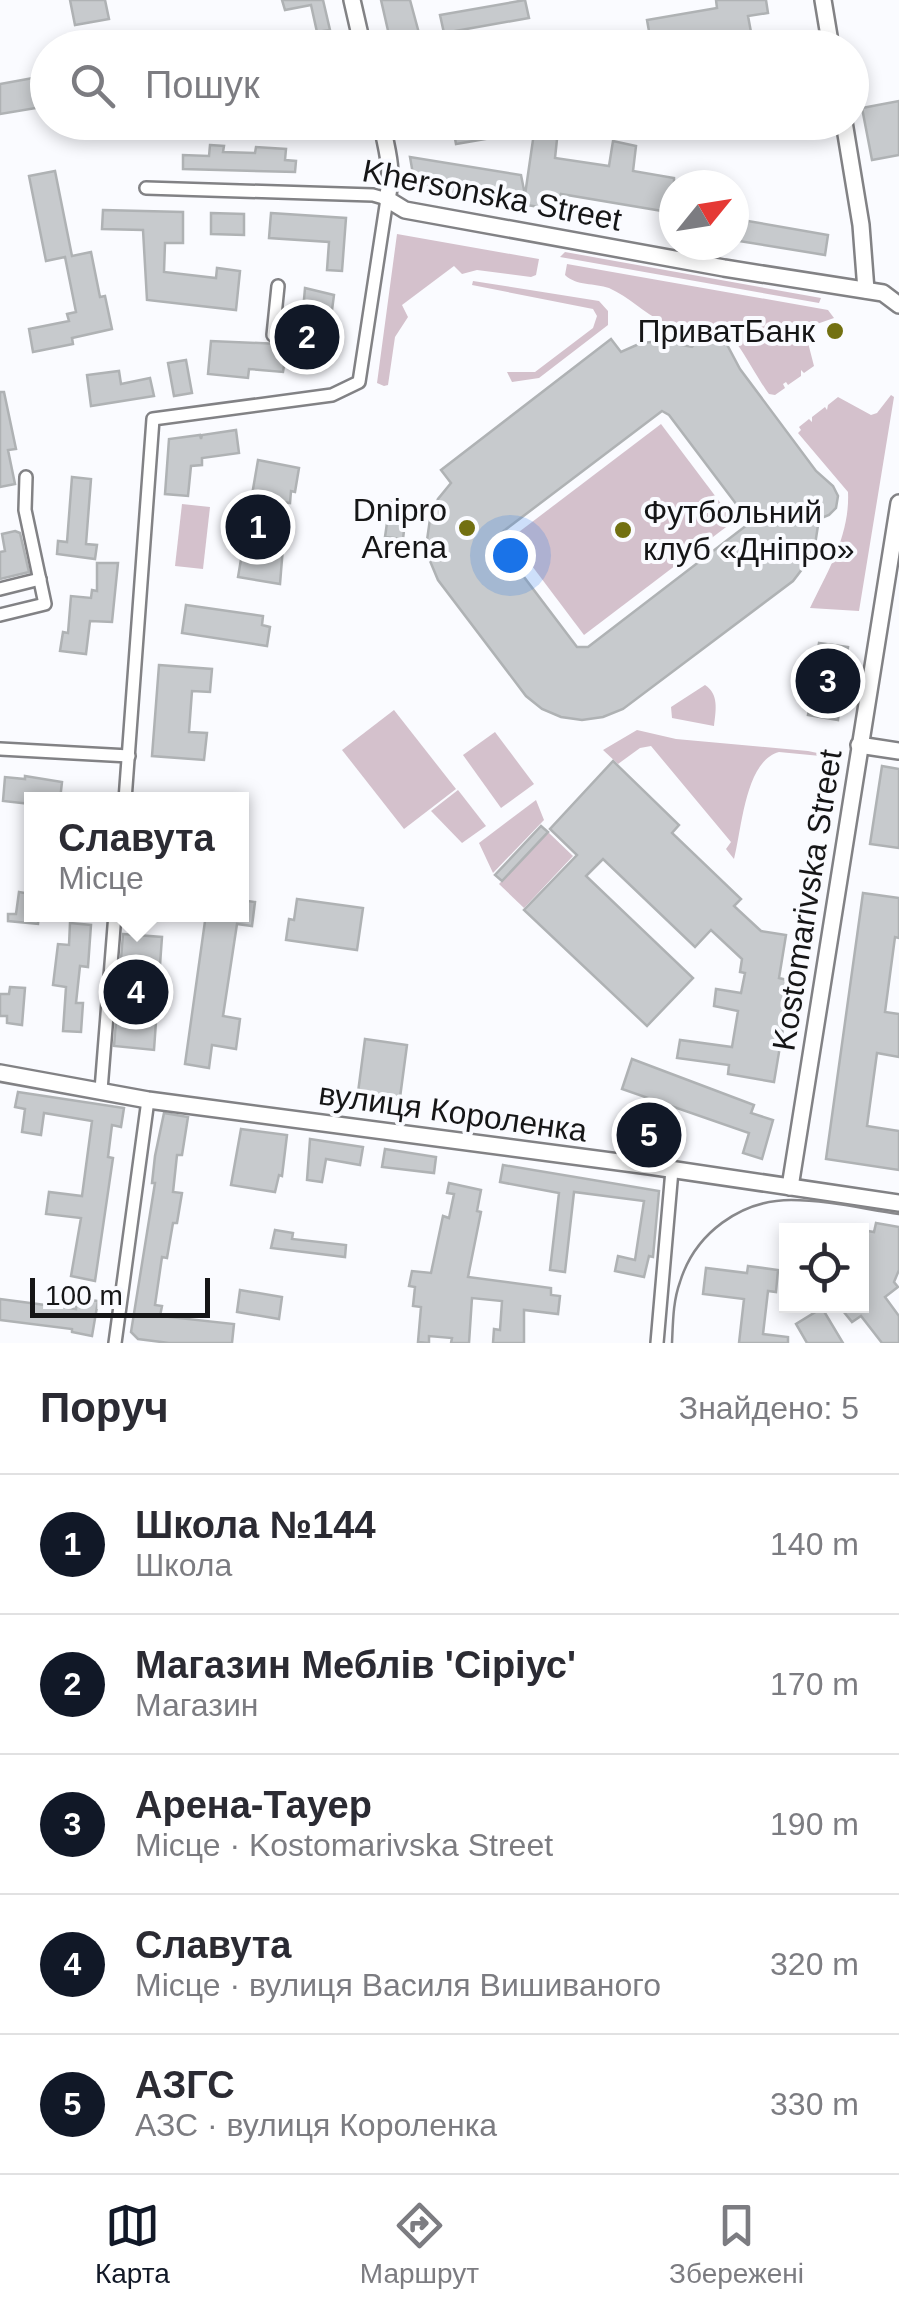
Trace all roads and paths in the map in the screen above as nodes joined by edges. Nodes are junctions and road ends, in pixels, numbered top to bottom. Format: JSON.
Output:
{"nodes":[{"id":1,"x":352,"y":0,"type":"edge"},
{"id":2,"x":823,"y":0,"type":"edge"},
{"id":3,"x":359,"y":30,"type":"edge"},
{"id":4,"x":828,"y":30,"type":"edge"},
{"id":5,"x":385,"y":140,"type":"edge"},
{"id":6,"x":847,"y":140,"type":"edge"},
{"id":7,"x":146,"y":188,"type":"dead end"},
{"id":8,"x":387,"y":199,"type":"junction"},
{"id":9,"x":278,"y":286,"type":"dead end"},
{"id":10,"x":866,"y":290,"type":"junction"},
{"id":11,"x":899,"y":305,"type":"edge"},
{"id":12,"x":272,"y":335,"type":"dead end"},
{"id":13,"x":26,"y":477,"type":"dead end"},
{"id":14,"x":899,"y":502,"type":"edge"},
{"id":15,"x":40,"y":579,"type":"junction"},
{"id":16,"x":0,"y":589,"type":"edge"},
{"id":17,"x":0,"y":615,"type":"edge"},
{"id":18,"x":859,"y":745,"type":"junction"},
{"id":19,"x":0,"y":749,"type":"edge"},
{"id":20,"x":899,"y":752,"type":"edge"},
{"id":21,"x":129,"y":756,"type":"junction"},
{"id":22,"x":126,"y":792,"type":"edge"},
{"id":23,"x":114,"y":922,"type":"edge"},
{"id":24,"x":0,"y":1072,"type":"edge"},
{"id":25,"x":101,"y":1090,"type":"junction"},
{"id":26,"x":148,"y":1100,"type":"junction"},
{"id":27,"x":672,"y":1170,"type":"junction"},
{"id":28,"x":790,"y":1188,"type":"junction"},
{"id":29,"x":899,"y":1203,"type":"edge"},
{"id":30,"x":115,"y":1343,"type":"edge"},
{"id":31,"x":657,"y":1343,"type":"edge"}],
"edges":[{"from":1,"to":3,"type":"street"},
{"from":2,"to":4,"type":"street"},
{"from":5,"to":8,"type":"street"},
{"from":6,"to":10,"type":"street"},
{"from":7,"to":8,"type":"street","name":"Khersonska Street"},
{"from":8,"to":10,"type":"street","name":"Khersonska Street"},
{"from":8,"to":21,"type":"street"},
{"from":9,"to":12,"type":"street"},
{"from":10,"to":11,"type":"street","name":"Khersonska Street"},
{"from":13,"to":15,"type":"street"},
{"from":14,"to":18,"type":"street","name":"Kostomarivska Street"},
{"from":15,"to":16,"type":"street"},
{"from":15,"to":17,"type":"street"},
{"from":18,"to":20,"type":"street"},
{"from":18,"to":28,"type":"street","name":"Kostomarivska Street"},
{"from":19,"to":21,"type":"street"},
{"from":21,"to":22,"type":"street"},
{"from":23,"to":25,"type":"street"},
{"from":24,"to":25,"type":"street","name":"вулиця Короленка"},
{"from":25,"to":26,"type":"street","name":"вулиця Короленка"},
{"from":26,"to":27,"type":"street","name":"вулиця Короленка"},
{"from":26,"to":30,"type":"street"},
{"from":27,"to":28,"type":"street","name":"вулиця Короленка"},
{"from":27,"to":31,"type":"street"},
{"from":28,"to":29,"type":"street","name":"вулиця Короленка"}]}
